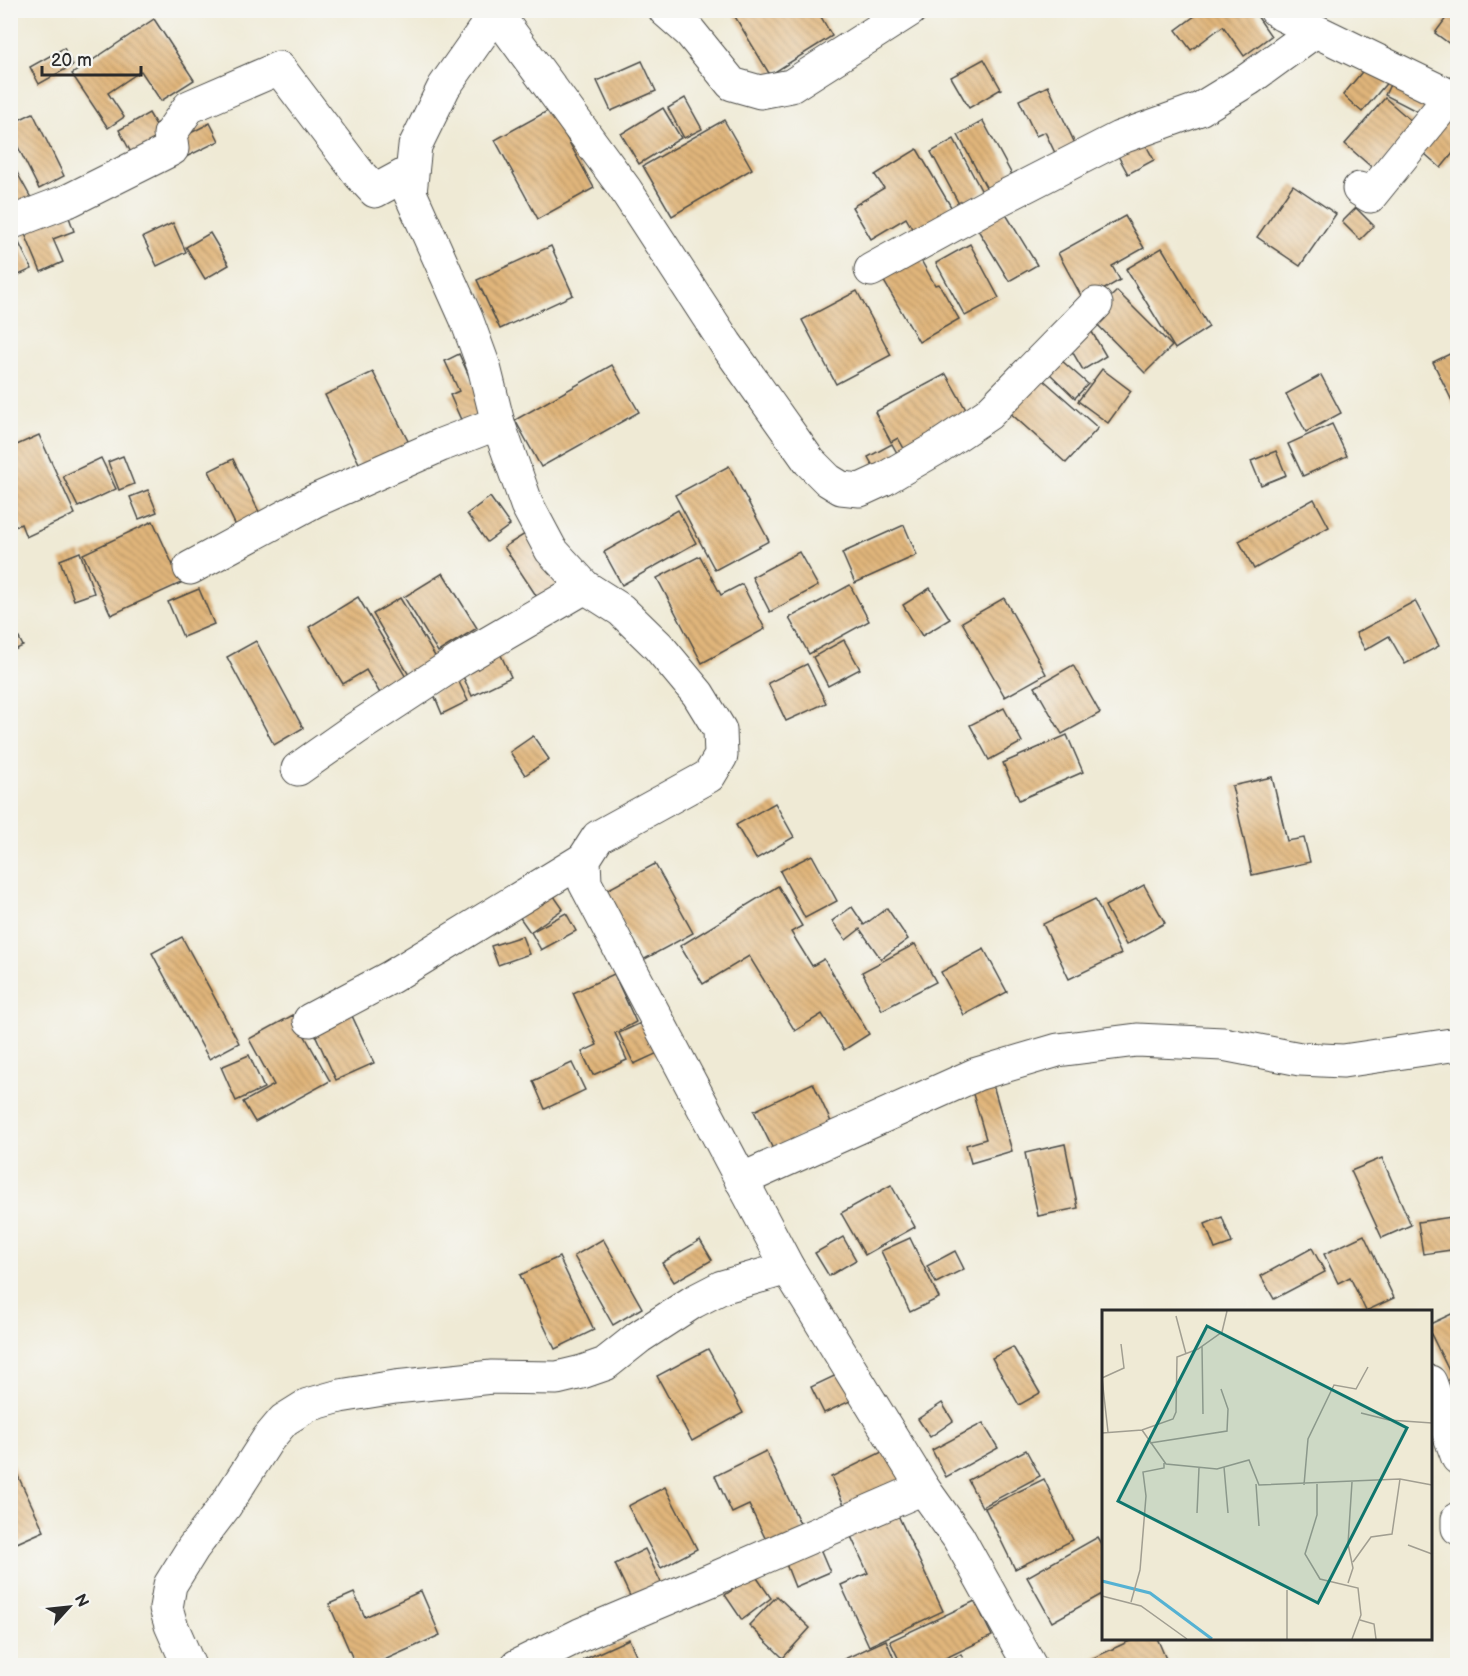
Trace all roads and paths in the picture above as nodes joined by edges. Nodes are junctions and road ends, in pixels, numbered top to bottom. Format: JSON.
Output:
{"nodes":[{"id":1,"x":665,"y":10,"type":"edge"},
{"id":2,"x":910,"y":10,"type":"edge"},
{"id":3,"x":1276,"y":10,"type":"edge"},
{"id":4,"x":497,"y":12,"type":"edge"},
{"id":5,"x":1315,"y":31,"type":"junction"},
{"id":6,"x":1454,"y":98,"type":"edge"},
{"id":7,"x":412,"y":171,"type":"junction"},
{"id":8,"x":1359,"y":189,"type":"dead end"},
{"id":9,"x":10,"y":223,"type":"edge"},
{"id":10,"x":871,"y":270,"type":"dead end"},
{"id":11,"x":1096,"y":304,"type":"dead end"},
{"id":12,"x":498,"y":423,"type":"junction"},
{"id":13,"x":190,"y":568,"type":"dead end"},
{"id":14,"x":585,"y":587,"type":"junction"},
{"id":15,"x":298,"y":769,"type":"dead end"},
{"id":16,"x":584,"y":859,"type":"junction"},
{"id":17,"x":310,"y":1020,"type":"dead end"},
{"id":18,"x":1458,"y":1044,"type":"edge"},
{"id":19,"x":741,"y":1180,"type":"junction"},
{"id":20,"x":788,"y":1268,"type":"junction"},
{"id":21,"x":1432,"y":1385,"type":"edge"},
{"id":22,"x":1458,"y":1458,"type":"edge"},
{"id":23,"x":923,"y":1488,"type":"junction"},
{"id":24,"x":1458,"y":1519,"type":"edge"},
{"id":25,"x":1458,"y":1528,"type":"edge"},
{"id":26,"x":189,"y":1665,"type":"edge"},
{"id":27,"x":517,"y":1665,"type":"edge"},
{"id":28,"x":1030,"y":1665,"type":"edge"}],
"edges":[{"from":1,"to":2,"type":"street"},
{"from":3,"to":5,"type":"street"},
{"from":4,"to":7,"type":"street"},
{"from":4,"to":11,"type":"street"},
{"from":5,"to":6,"type":"street"},
{"from":5,"to":10,"type":"street"},
{"from":6,"to":8,"type":"street"},
{"from":7,"to":9,"type":"street"},
{"from":7,"to":12,"type":"street"},
{"from":12,"to":13,"type":"street"},
{"from":12,"to":14,"type":"street"},
{"from":14,"to":15,"type":"street"},
{"from":14,"to":16,"type":"street"},
{"from":16,"to":17,"type":"street"},
{"from":16,"to":19,"type":"street"},
{"from":18,"to":19,"type":"street"},
{"from":19,"to":20,"type":"street"},
{"from":20,"to":23,"type":"street"},
{"from":20,"to":26,"type":"street"},
{"from":21,"to":22,"type":"street"},
{"from":23,"to":27,"type":"street"},
{"from":23,"to":28,"type":"street"},
{"from":24,"to":25,"type":"street"}]}
